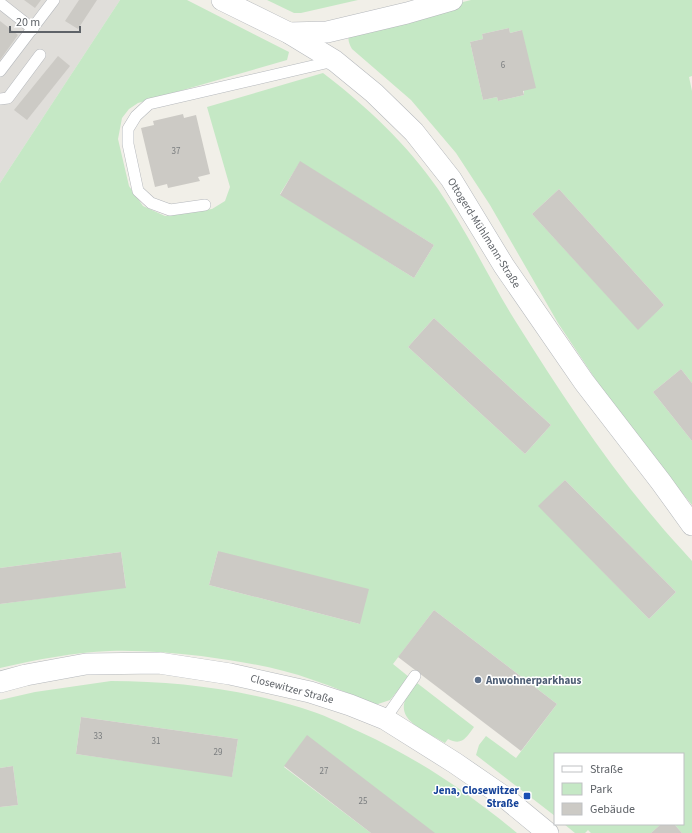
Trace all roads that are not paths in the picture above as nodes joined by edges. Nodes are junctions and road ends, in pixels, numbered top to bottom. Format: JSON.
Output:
{"nodes":[{"id":1,"x":54,"y":0,"type":"edge"},
{"id":2,"x":222,"y":0,"type":"edge"},
{"id":3,"x":452,"y":0,"type":"edge"},
{"id":4,"x":0,"y":4,"type":"edge"},
{"id":5,"x":33,"y":29,"type":"junction"},
{"id":6,"x":289,"y":33,"type":"junction"},
{"id":7,"x":40,"y":55,"type":"dead end"},
{"id":8,"x":335,"y":61,"type":"junction"},
{"id":9,"x":0,"y":71,"type":"edge"},
{"id":10,"x":0,"y":99,"type":"edge"},
{"id":11,"x":205,"y":205,"type":"dead end"},
{"id":12,"x":692,"y":525,"type":"edge"},
{"id":13,"x":416,"y":676,"type":"dead end"},
{"id":14,"x":0,"y":682,"type":"edge"},
{"id":15,"x":385,"y":719,"type":"junction"},
{"id":16,"x":548,"y":833,"type":"edge"}],
"edges":[{"from":1,"to":5,"type":"lane"},
{"from":2,"to":6,"type":"street","name":"Ottogerd-Mühlmann-Straße"},
{"from":3,"to":6,"type":"street"},
{"from":4,"to":5,"type":"lane"},
{"from":5,"to":9,"type":"lane"},
{"from":6,"to":8,"type":"street","name":"Ottogerd-Mühlmann-Straße"},
{"from":7,"to":10,"type":"lane"},
{"from":8,"to":11,"type":"lane"},
{"from":8,"to":12,"type":"street","name":"Ottogerd-Mühlmann-Straße"},
{"from":13,"to":15,"type":"lane"},
{"from":14,"to":15,"type":"street","name":"Closewitzer Straße"},
{"from":15,"to":16,"type":"street","name":"Closewitzer Straße"}]}
